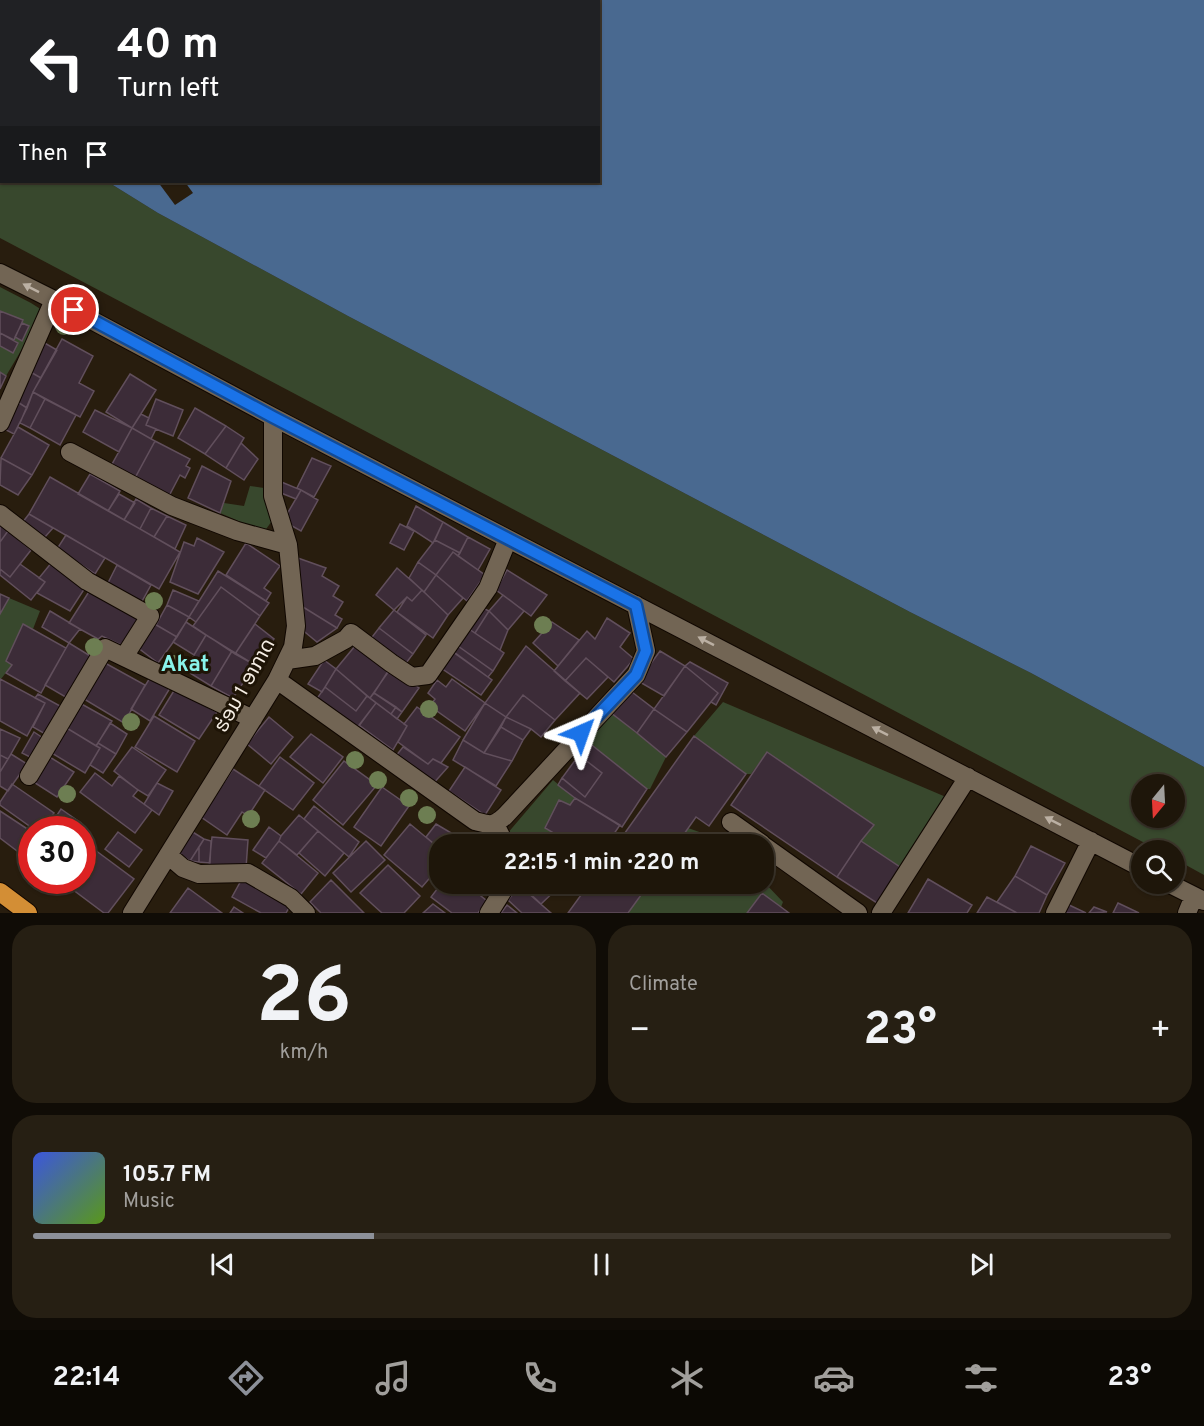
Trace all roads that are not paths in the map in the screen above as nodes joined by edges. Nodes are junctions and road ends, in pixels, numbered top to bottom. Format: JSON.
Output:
{"nodes":[{"id":1,"x":0,"y":273,"type":"edge"},
{"id":2,"x":54,"y":300,"type":"junction"},
{"id":3,"x":273,"y":417,"type":"junction"},
{"id":4,"x":0,"y":423,"type":"edge"},
{"id":5,"x":70,"y":452,"type":"dead end"},
{"id":6,"x":0,"y":514,"type":"edge"},
{"id":7,"x":508,"y":539,"type":"junction"},
{"id":8,"x":288,"y":545,"type":"junction"},
{"id":9,"x":636,"y":605,"type":"junction"},
{"id":10,"x":124,"y":657,"type":"junction"},
{"id":11,"x":287,"y":660,"type":"junction"},
{"id":12,"x":277,"y":680,"type":"junction"},
{"id":13,"x":252,"y":719,"type":"junction"},
{"id":14,"x":29,"y":776,"type":"dead end"},
{"id":15,"x":968,"y":777,"type":"junction"},
{"id":16,"x":731,"y":822,"type":"dead end"},
{"id":17,"x":495,"y":824,"type":"junction"},
{"id":18,"x":500,"y":834,"type":"edge"},
{"id":19,"x":748,"y":834,"type":"edge"},
{"id":20,"x":1091,"y":841,"type":"junction"},
{"id":21,"x":774,"y":853,"type":"edge"},
{"id":22,"x":168,"y":855,"type":"junction"},
{"id":23,"x":1131,"y":862,"type":"edge"},
{"id":24,"x":0,"y":892,"type":"edge"},
{"id":25,"x":501,"y":894,"type":"edge"},
{"id":26,"x":1182,"y":894,"type":"edge"},
{"id":27,"x":1195,"y":904,"type":"edge"},
{"id":28,"x":28,"y":913,"type":"edge"},
{"id":29,"x":132,"y":913,"type":"edge"},
{"id":30,"x":306,"y":913,"type":"edge"},
{"id":31,"x":489,"y":913,"type":"edge"},
{"id":32,"x":858,"y":913,"type":"edge"},
{"id":33,"x":881,"y":913,"type":"edge"},
{"id":34,"x":1055,"y":913,"type":"edge"}],
"edges":[{"from":2,"to":1,"type":"street","one_way":true},
{"from":2,"to":3,"type":"street"},
{"from":2,"to":4,"type":"street"},
{"from":3,"to":7,"type":"street"},
{"from":3,"to":8,"type":"street","name":"ຮ່ອມ 1 ອາກາດ"},
{"from":5,"to":8,"type":"street"},
{"from":6,"to":10,"type":"street"},
{"from":7,"to":9,"type":"street"},
{"from":7,"to":11,"type":"street"},
{"from":8,"to":11,"type":"street","name":"ຮ່ອມ 1 ອາກາດ"},
{"from":15,"to":9,"type":"street","one_way":true},
{"from":9,"to":17,"type":"street"},
{"from":10,"to":13,"type":"street"},
{"from":10,"to":14,"type":"street"},
{"from":11,"to":12,"type":"street","name":"ຮ່ອມ 1 ອາກາດ"},
{"from":12,"to":13,"type":"street","name":"ຮ່ອມ 1 ອາກາດ"},
{"from":12,"to":17,"type":"street"},
{"from":13,"to":22,"type":"street","name":"ຮ່ອມ 1 ອາກາດ"},
{"from":20,"to":15,"type":"street","one_way":true},
{"from":15,"to":33,"type":"street"},
{"from":16,"to":19,"type":"street"},
{"from":17,"to":18,"type":"street"},
{"from":20,"to":23,"type":"street"},
{"from":20,"to":34,"type":"street"},
{"from":21,"to":32,"type":"street"},
{"from":22,"to":29,"type":"street","name":"ຮ່ອມ 1 ອາກາດ"},
{"from":22,"to":30,"type":"street"},
{"from":24,"to":28,"type":"highway"},
{"from":25,"to":31,"type":"street"},
{"from":26,"to":27,"type":"street"}]}
